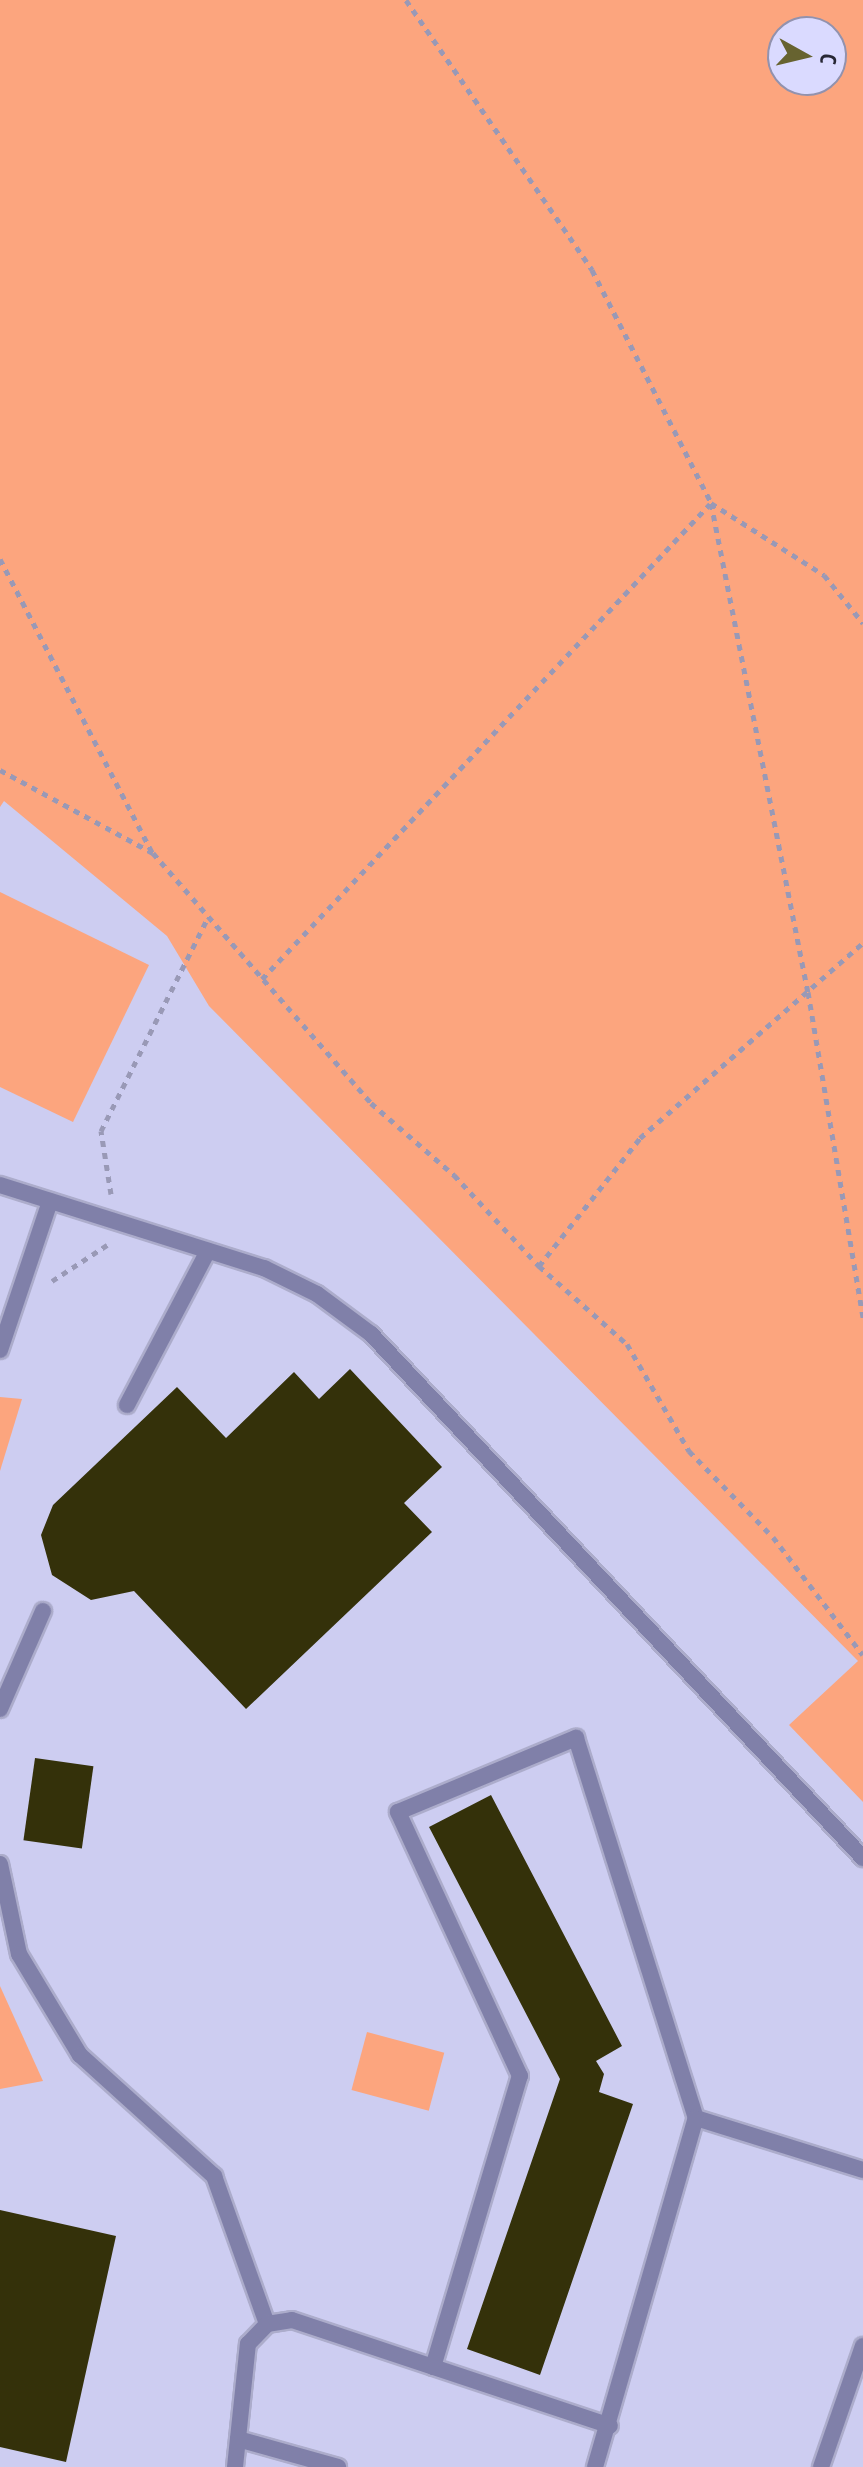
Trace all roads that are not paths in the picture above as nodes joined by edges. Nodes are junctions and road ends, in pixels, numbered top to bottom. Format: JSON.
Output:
{"nodes":[{"id":1,"x":0,"y":1185,"type":"edge"},
{"id":2,"x":50,"y":1201,"type":"junction"},
{"id":3,"x":208,"y":1251,"type":"junction"},
{"id":4,"x":0,"y":1350,"type":"edge"},
{"id":5,"x":127,"y":1405,"type":"dead end"},
{"id":6,"x":43,"y":1611,"type":"dead end"},
{"id":7,"x":0,"y":1709,"type":"edge"},
{"id":8,"x":863,"y":1858,"type":"edge"},
{"id":9,"x":0,"y":1864,"type":"edge"},
{"id":10,"x":696,"y":2118,"type":"junction"},
{"id":11,"x":863,"y":2170,"type":"edge"},
{"id":12,"x":267,"y":2324,"type":"junction"},
{"id":13,"x":863,"y":2346,"type":"edge"},
{"id":14,"x":433,"y":2367,"type":"junction"},
{"id":15,"x":610,"y":2426,"type":"junction"},
{"id":16,"x":238,"y":2439,"type":"junction"},
{"id":17,"x":235,"y":2467,"type":"edge"},
{"id":18,"x":338,"y":2467,"type":"edge"},
{"id":19,"x":595,"y":2467,"type":"edge"},
{"id":20,"x":821,"y":2467,"type":"edge"}],
"edges":[{"from":1,"to":2,"type":"street"},
{"from":2,"to":3,"type":"street"},
{"from":2,"to":4,"type":"street"},
{"from":3,"to":5,"type":"street"},
{"from":3,"to":8,"type":"street"},
{"from":6,"to":7,"type":"street"},
{"from":9,"to":12,"type":"street"},
{"from":10,"to":11,"type":"street"},
{"from":10,"to":14,"type":"street"},
{"from":10,"to":15,"type":"street"},
{"from":12,"to":14,"type":"street"},
{"from":12,"to":16,"type":"street"},
{"from":13,"to":20,"type":"street"},
{"from":14,"to":15,"type":"street"},
{"from":15,"to":19,"type":"street"},
{"from":16,"to":17,"type":"street"},
{"from":16,"to":18,"type":"street"}]}
